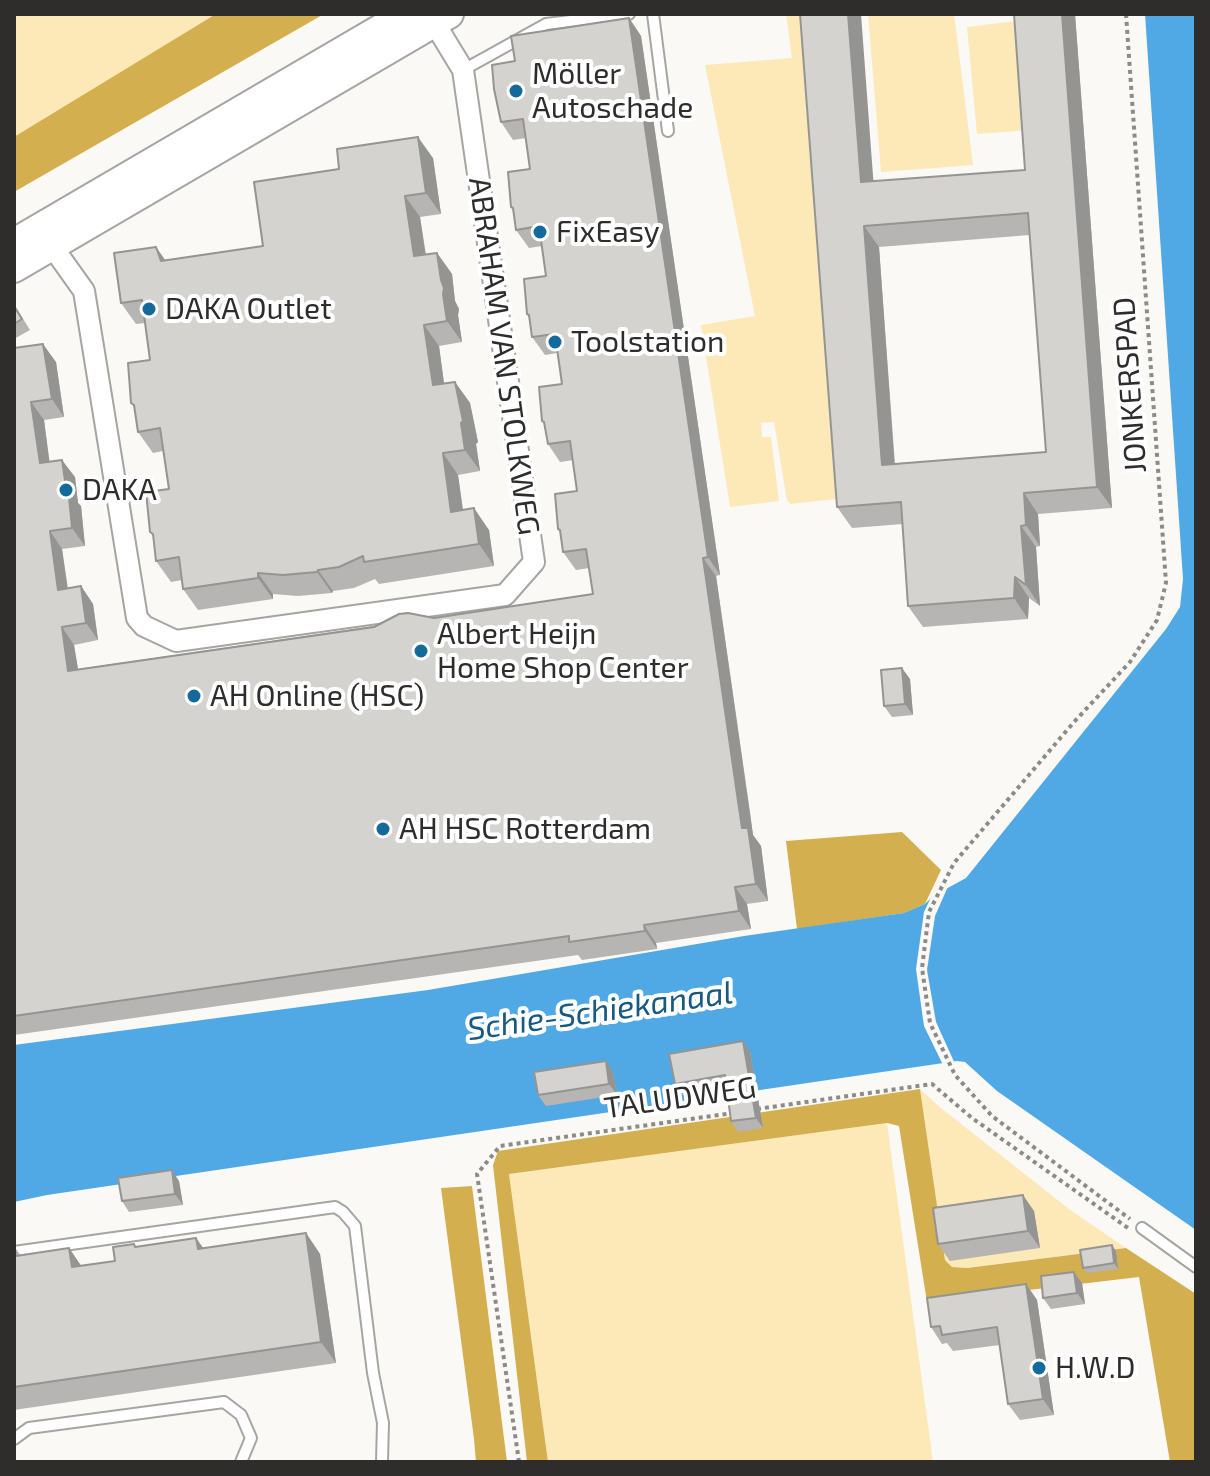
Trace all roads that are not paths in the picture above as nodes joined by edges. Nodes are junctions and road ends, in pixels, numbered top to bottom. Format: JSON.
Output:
{"nodes":[{"id":1,"x":406,"y":14,"type":"edge"},
{"id":2,"x":629,"y":14,"type":"edge"},
{"id":3,"x":653,"y":14,"type":"edge"},
{"id":4,"x":438,"y":17,"type":"edge"},
{"id":5,"x":463,"y":70,"type":"junction"},
{"id":6,"x":668,"y":131,"type":"dead end"},
{"id":7,"x":46,"y":237,"type":"junction"},
{"id":8,"x":14,"y":243,"type":"edge"},
{"id":9,"x":14,"y":268,"type":"edge"},
{"id":10,"x":1142,"y":1228,"type":"road end"},
{"id":11,"x":14,"y":1252,"type":"edge"},
{"id":12,"x":1196,"y":1267,"type":"edge"},
{"id":13,"x":14,"y":1439,"type":"edge"},
{"id":14,"x":241,"y":1462,"type":"edge"},
{"id":15,"x":382,"y":1462,"type":"edge"}],
"edges":[{"from":1,"to":7,"type":"street","name":"ABRAHAM VAN STOLKWEG"},
{"from":2,"to":5,"type":"lane"},
{"from":3,"to":6,"type":"lane"},
{"from":4,"to":5,"type":"street","name":"ABRAHAM VAN STOLKWEG"},
{"from":4,"to":7,"type":"street","name":"ABRAHAM VAN STOLKWEG"},
{"from":5,"to":7,"type":"street","name":"ABRAHAM VAN STOLKWEG"},
{"from":7,"to":8,"type":"street","name":"ABRAHAM VAN STOLKWEG"},
{"from":7,"to":9,"type":"street","name":"ABRAHAM VAN STOLKWEG"},
{"from":10,"to":12,"type":"lane"},
{"from":11,"to":15,"type":"lane"},
{"from":13,"to":14,"type":"lane"}]}
